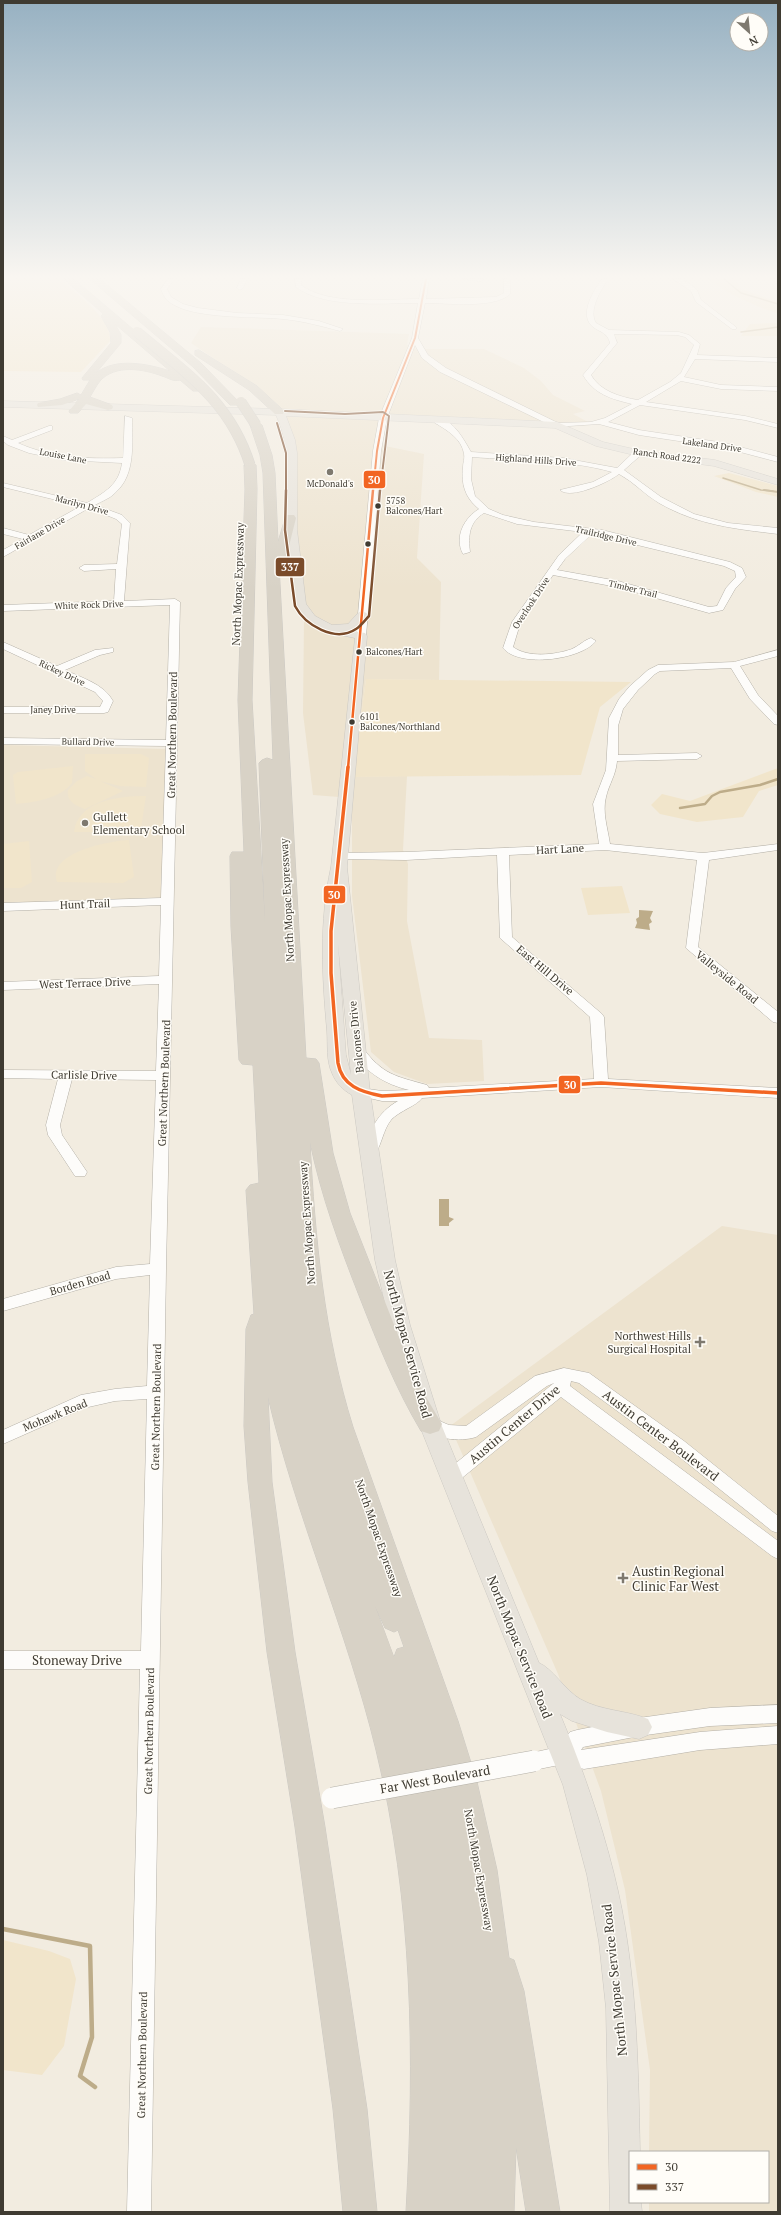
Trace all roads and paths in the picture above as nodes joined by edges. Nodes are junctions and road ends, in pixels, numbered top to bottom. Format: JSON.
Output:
{"nodes":[{"id":1,"x":87,"y":382,"type":"edge"},
{"id":2,"x":94,"y":382,"type":"edge"},
{"id":3,"x":183,"y":382,"type":"edge"},
{"id":4,"x":190,"y":382,"type":"edge"},
{"id":5,"x":194,"y":382,"type":"edge"},
{"id":6,"x":215,"y":382,"type":"edge"},
{"id":7,"x":220,"y":382,"type":"edge"},
{"id":8,"x":244,"y":382,"type":"edge"},
{"id":9,"x":396,"y":382,"type":"edge"},
{"id":10,"x":466,"y":382,"type":"edge"},
{"id":11,"x":589,"y":382,"type":"edge"},
{"id":12,"x":675,"y":382,"type":"edge"},
{"id":13,"x":698,"y":382,"type":"edge"},
{"id":14,"x":197,"y":389,"type":"junction"},
{"id":15,"x":778,"y":389,"type":"edge"},
{"id":16,"x":78,"y":403,"type":"junction"},
{"id":17,"x":238,"y":403,"type":"junction"},
{"id":18,"x":640,"y":403,"type":"junction"},
{"id":19,"x":3,"y":404,"type":"edge"},
{"id":20,"x":42,"y":405,"type":"joint"},
{"id":21,"x":108,"y":407,"type":"joint"},
{"id":22,"x":3,"y":408,"type":"edge"},
{"id":23,"x":280,"y":415,"type":"junction"},
{"id":24,"x":304,"y":415,"type":"junction"},
{"id":25,"x":128,"y":418,"type":"dead end"},
{"id":26,"x":383,"y":418,"type":"junction"},
{"id":27,"x":438,"y":421,"type":"junction"},
{"id":28,"x":599,"y":422,"type":"junction"},
{"id":29,"x":498,"y":423,"type":"junction"},
{"id":30,"x":557,"y":425,"type":"junction"},
{"id":31,"x":778,"y":426,"type":"edge"},
{"id":32,"x":49,"y":428,"type":"dead end"},
{"id":33,"x":3,"y":438,"type":"edge"},
{"id":34,"x":582,"y":438,"type":"junction"},
{"id":35,"x":11,"y":443,"type":"junction"},
{"id":36,"x":638,"y":453,"type":"junction"},
{"id":37,"x":468,"y":454,"type":"junction"},
{"id":38,"x":777,"y":458,"type":"edge"},
{"id":39,"x":126,"y":460,"type":"junction"},
{"id":40,"x":245,"y":465,"type":"junction"},
{"id":41,"x":620,"y":472,"type":"junction"},
{"id":42,"x":778,"y":482,"type":"edge"},
{"id":43,"x":3,"y":485,"type":"edge"},
{"id":44,"x":564,"y":490,"type":"dead end"},
{"id":45,"x":86,"y":506,"type":"junction"},
{"id":46,"x":484,"y":509,"type":"junction"},
{"id":47,"x":290,"y":518,"type":"junction"},
{"id":48,"x":3,"y":531,"type":"edge"},
{"id":49,"x":590,"y":531,"type":"junction"},
{"id":50,"x":778,"y":531,"type":"edge"},
{"id":51,"x":30,"y":538,"type":"junction"},
{"id":52,"x":466,"y":552,"type":"dead end"},
{"id":53,"x":3,"y":554,"type":"edge"},
{"id":54,"x":121,"y":566,"type":"junction"},
{"id":55,"x":84,"y":568,"type":"dead end"},
{"id":56,"x":551,"y":572,"type":"junction"},
{"id":57,"x":261,"y":584,"type":"junction"},
{"id":58,"x":175,"y":602,"type":"joint"},
{"id":59,"x":119,"y":604,"type":"junction"},
{"id":60,"x":3,"y":608,"type":"edge"},
{"id":61,"x":715,"y":610,"type":"joint"},
{"id":62,"x":363,"y":615,"type":"junction"},
{"id":63,"x":326,"y":626,"type":"junction"},
{"id":64,"x":236,"y":631,"type":"junction"},
{"id":65,"x":361,"y":636,"type":"junction"},
{"id":66,"x":591,"y":641,"type":"dead end"},
{"id":67,"x":3,"y":645,"type":"edge"},
{"id":68,"x":110,"y":650,"type":"dead end"},
{"id":69,"x":778,"y":653,"type":"edge"},
{"id":70,"x":734,"y":665,"type":"junction"},
{"id":71,"x":57,"y":670,"type":"junction"},
{"id":72,"x":3,"y":710,"type":"edge"},
{"id":73,"x":104,"y":710,"type":"joint"},
{"id":74,"x":778,"y":722,"type":"edge"},
{"id":75,"x":3,"y":741,"type":"edge"},
{"id":76,"x":172,"y":743,"type":"junction"},
{"id":77,"x":697,"y":756,"type":"dead end"},
{"id":78,"x":611,"y":758,"type":"junction"},
{"id":79,"x":605,"y":847,"type":"junction"},
{"id":80,"x":778,"y":847,"type":"edge"},
{"id":81,"x":503,"y":852,"type":"junction"},
{"id":82,"x":703,"y":857,"type":"junction"},
{"id":83,"x":339,"y":861,"type":"junction"},
{"id":84,"x":239,"y":866,"type":"junction"},
{"id":85,"x":168,"y":901,"type":"junction"},
{"id":86,"x":3,"y":907,"type":"edge"},
{"id":87,"x":257,"y":963,"type":"junction"},
{"id":88,"x":166,"y":980,"type":"junction"},
{"id":89,"x":3,"y":986,"type":"edge"},
{"id":90,"x":778,"y":1019,"type":"edge"},
{"id":91,"x":295,"y":1028,"type":"junction"},
{"id":92,"x":356,"y":1050,"type":"junction"},
{"id":93,"x":3,"y":1074,"type":"edge"},
{"id":94,"x":66,"y":1075,"type":"junction"},
{"id":95,"x":164,"y":1076,"type":"junction"},
{"id":96,"x":601,"y":1084,"type":"junction"},
{"id":97,"x":442,"y":1091,"type":"junction"},
{"id":98,"x":361,"y":1092,"type":"junction"},
{"id":99,"x":778,"y":1093,"type":"edge"},
{"id":100,"x":370,"y":1152,"type":"junction"},
{"id":101,"x":80,"y":1172,"type":"dead end"},
{"id":102,"x":158,"y":1269,"type":"junction"},
{"id":103,"x":264,"y":1302,"type":"junction"},
{"id":104,"x":3,"y":1305,"type":"edge"},
{"id":105,"x":563,"y":1381,"type":"junction"},
{"id":106,"x":156,"y":1392,"type":"junction"},
{"id":107,"x":335,"y":1407,"type":"junction"},
{"id":108,"x":430,"y":1424,"type":"junction"},
{"id":109,"x":3,"y":1437,"type":"edge"},
{"id":110,"x":451,"y":1477,"type":"junction"},
{"id":111,"x":348,"y":1500,"type":"junction"},
{"id":112,"x":753,"y":1505,"type":"junction"},
{"id":113,"x":743,"y":1524,"type":"junction"},
{"id":114,"x":778,"y":1526,"type":"edge"},
{"id":115,"x":778,"y":1551,"type":"edge"},
{"id":116,"x":524,"y":1656,"type":"junction"},
{"id":117,"x":3,"y":1660,"type":"edge"},
{"id":118,"x":151,"y":1660,"type":"junction"},
{"id":119,"x":778,"y":1714,"type":"edge"},
{"id":120,"x":639,"y":1727,"type":"junction"},
{"id":121,"x":778,"y":1735,"type":"edge"},
{"id":122,"x":564,"y":1755,"type":"junction"},
{"id":123,"x":319,"y":1800,"type":"junction"},
{"id":124,"x":490,"y":1925,"type":"junction"},
{"id":125,"x":138,"y":2212,"type":"edge"},
{"id":126,"x":360,"y":2212,"type":"edge"},
{"id":127,"x":423,"y":2212,"type":"edge"},
{"id":128,"x":445,"y":2212,"type":"edge"},
{"id":129,"x":475,"y":2212,"type":"edge"},
{"id":130,"x":497,"y":2212,"type":"edge"},
{"id":131,"x":543,"y":2212,"type":"edge"},
{"id":132,"x":626,"y":2212,"type":"edge"}],
"edges":[{"from":1,"to":16,"type":"highway"},
{"from":2,"to":16,"type":"highway"},
{"from":3,"to":14,"type":"highway"},
{"from":4,"to":14,"type":"highway","name":"North Mopac Expressway"},
{"from":5,"to":40,"type":"highway","bridge":true},
{"from":6,"to":17,"type":"highway"},
{"from":7,"to":17,"type":"highway"},
{"from":8,"to":23,"type":"highway"},
{"from":9,"to":26,"type":"street","name":"Balcones Drive"},
{"from":10,"to":30,"type":"street"},
{"from":11,"to":18,"type":"street"},
{"from":12,"to":18,"type":"street"},
{"from":13,"to":15,"type":"street"},
{"from":14,"to":40,"type":"highway","name":"North Mopac Expressway"},
{"from":16,"to":20,"type":"highway"},
{"from":16,"to":21,"type":"highway"},
{"from":16,"to":22,"type":"main road"},
{"from":16,"to":23,"type":"main road"},
{"from":17,"to":57,"type":"highway"},
{"from":18,"to":28,"type":"street"},
{"from":18,"to":31,"type":"street"},
{"from":19,"to":20,"type":"main road"},
{"from":21,"to":23,"type":"main road"},
{"from":23,"to":24,"type":"main road"},
{"from":23,"to":24,"type":"main road"},
{"from":23,"to":47,"type":"main road"},
{"from":24,"to":26,"type":"main road"},
{"from":25,"to":39,"type":"street","name":"Fairlane Drive"},
{"from":26,"to":27,"type":"main road"},
{"from":26,"to":62,"type":"street","name":"Balcones Drive"},
{"from":27,"to":29,"type":"main road"},
{"from":27,"to":37,"type":"street"},
{"from":28,"to":30,"type":"street"},
{"from":28,"to":38,"type":"street","name":"Lakeland Drive"},
{"from":29,"to":30,"type":"main road"},
{"from":29,"to":34,"type":"main road"},
{"from":30,"to":34,"type":"main road","name":"Ranch Road 2222"},
{"from":32,"to":35,"type":"street"},
{"from":33,"to":35,"type":"street","name":"Louise Lane"},
{"from":34,"to":36,"type":"main road","name":"Ranch Road 2222"},
{"from":35,"to":39,"type":"street","name":"Louise Lane"},
{"from":36,"to":41,"type":"street"},
{"from":36,"to":42,"type":"main road","name":"Ranch Road 2222"},
{"from":37,"to":41,"type":"street","name":"Highland Hills Drive"},
{"from":37,"to":46,"type":"street","name":"Trailridge Drive"},
{"from":39,"to":45,"type":"street","name":"Fairlane Drive"},
{"from":40,"to":57,"type":"highway"},
{"from":40,"to":64,"type":"highway","name":"North Mopac Expressway"},
{"from":41,"to":44,"type":"street"},
{"from":41,"to":50,"type":"street","name":"Highland Hills Drive"},
{"from":43,"to":45,"type":"street","name":"Marilyn Drive"},
{"from":45,"to":51,"type":"street","name":"Fairlane Drive"},
{"from":45,"to":54,"type":"street","name":"Marilyn Drive"},
{"from":46,"to":49,"type":"street","name":"Trailridge Drive"},
{"from":46,"to":52,"type":"street"},
{"from":47,"to":57,"type":"highway"},
{"from":47,"to":63,"type":"main road"},
{"from":48,"to":51,"type":"street"},
{"from":49,"to":56,"type":"street","name":"Overlook Drive"},
{"from":49,"to":61,"type":"street","name":"Trailridge Drive"},
{"from":51,"to":53,"type":"street","name":"Fairlane Drive"},
{"from":54,"to":55,"type":"street"},
{"from":54,"to":59,"type":"street","name":"Marilyn Drive"},
{"from":56,"to":61,"type":"street","name":"Timber Trail"},
{"from":56,"to":66,"type":"street","name":"Overlook Drive"},
{"from":57,"to":64,"type":"highway"},
{"from":57,"to":87,"type":"highway"},
{"from":57,"to":91,"type":"highway","name":"North Mopac Expressway"},
{"from":57,"to":111,"type":"highway"},
{"from":58,"to":59,"type":"street","name":"White Rock Drive"},
{"from":58,"to":76,"type":"street","name":"Great Northern Boulevard"},
{"from":59,"to":60,"type":"street","name":"White Rock Drive"},
{"from":62,"to":63,"type":"main road"},
{"from":62,"to":65,"type":"street","name":"Balcones Drive"},
{"from":63,"to":65,"type":"main road"},
{"from":64,"to":84,"type":"highway","name":"North Mopac Expressway"},
{"from":65,"to":83,"type":"main road","name":"Balcones Drive"},
{"from":67,"to":71,"type":"street","name":"Rickey Drive"},
{"from":68,"to":71,"type":"street"},
{"from":69,"to":70,"type":"street"},
{"from":70,"to":74,"type":"street"},
{"from":70,"to":78,"type":"street"},
{"from":71,"to":73,"type":"street","name":"Rickey Drive"},
{"from":72,"to":73,"type":"street","name":"Janey Drive"},
{"from":75,"to":76,"type":"street","name":"Bullard Drive"},
{"from":76,"to":85,"type":"street","name":"Great Northern Boulevard"},
{"from":77,"to":78,"type":"street"},
{"from":78,"to":79,"type":"street"},
{"from":79,"to":81,"type":"street","name":"Hart Lane"},
{"from":79,"to":82,"type":"street","name":"Hart Lane"},
{"from":80,"to":82,"type":"street","name":"Hart Lane"},
{"from":81,"to":83,"type":"street","name":"Hart Lane"},
{"from":81,"to":96,"type":"street","name":"East Hill Drive"},
{"from":82,"to":90,"type":"street","name":"Valleyside Road"},
{"from":83,"to":92,"type":"main road","name":"Balcones Drive"},
{"from":83,"to":98,"type":"main road","name":"Balcones Drive"},
{"from":84,"to":87,"type":"highway"},
{"from":84,"to":103,"type":"highway","name":"North Mopac Expressway"},
{"from":85,"to":86,"type":"street","name":"Hunt Trail"},
{"from":85,"to":88,"type":"street","name":"Great Northern Boulevard"},
{"from":87,"to":128,"type":"highway"},
{"from":88,"to":89,"type":"street","name":"West Terrace Drive"},
{"from":88,"to":95,"type":"street","name":"Great Northern Boulevard"},
{"from":91,"to":107,"type":"highway","name":"North Mopac Expressway"},
{"from":91,"to":108,"type":"highway"},
{"from":92,"to":97,"type":"street"},
{"from":92,"to":98,"type":"main road","name":"Balcones Drive"},
{"from":93,"to":94,"type":"street","name":"Carlisle Drive"},
{"from":94,"to":95,"type":"street","name":"Carlisle Drive"},
{"from":94,"to":101,"type":"street"},
{"from":95,"to":102,"type":"street","name":"Great Northern Boulevard"},
{"from":96,"to":97,"type":"street"},
{"from":96,"to":99,"type":"street"},
{"from":97,"to":98,"type":"street"},
{"from":97,"to":100,"type":"street"},
{"from":98,"to":100,"type":"main road","name":"North Mopac Service Road"},
{"from":100,"to":108,"type":"main road","name":"North Mopac Service Road"},
{"from":102,"to":104,"type":"street","name":"Borden Road"},
{"from":102,"to":106,"type":"street","name":"Great Northern Boulevard"},
{"from":103,"to":123,"type":"highway"},
{"from":103,"to":127,"type":"highway","name":"North Mopac Expressway"},
{"from":105,"to":108,"type":"street","name":"Austin Center Drive"},
{"from":105,"to":110,"type":"street","name":"Austin Center Drive"},
{"from":105,"to":112,"type":"street","name":"Austin Center Boulevard"},
{"from":105,"to":113,"type":"street","name":"Austin Center Boulevard"},
{"from":106,"to":109,"type":"street","name":"Mohawk Road"},
{"from":106,"to":118,"type":"street","name":"Great Northern Boulevard"},
{"from":107,"to":111,"type":"highway"},
{"from":107,"to":124,"type":"highway","name":"North Mopac Expressway"},
{"from":108,"to":110,"type":"main road","name":"North Mopac Service Road"},
{"from":110,"to":116,"type":"main road","name":"North Mopac Service Road"},
{"from":111,"to":129,"type":"highway"},
{"from":112,"to":113,"type":"street"},
{"from":112,"to":114,"type":"street","name":"Austin Center Boulevard"},
{"from":113,"to":115,"type":"street","name":"Austin Center Boulevard"},
{"from":116,"to":120,"type":"main road"},
{"from":116,"to":122,"type":"main road","name":"North Mopac Service Road"},
{"from":117,"to":118,"type":"street","name":"Stoneway Drive"},
{"from":118,"to":125,"type":"street","name":"Great Northern Boulevard"},
{"from":119,"to":120,"type":"street"},
{"from":120,"to":122,"type":"street"},
{"from":121,"to":122,"type":"street","name":"Far West Boulevard"},
{"from":122,"to":123,"type":"street","name":"Far West Boulevard","bridge":true},
{"from":122,"to":132,"type":"main road","name":"North Mopac Service Road"},
{"from":123,"to":126,"type":"highway"},
{"from":124,"to":130,"type":"highway","name":"North Mopac Expressway"},
{"from":124,"to":131,"type":"highway"}]}
